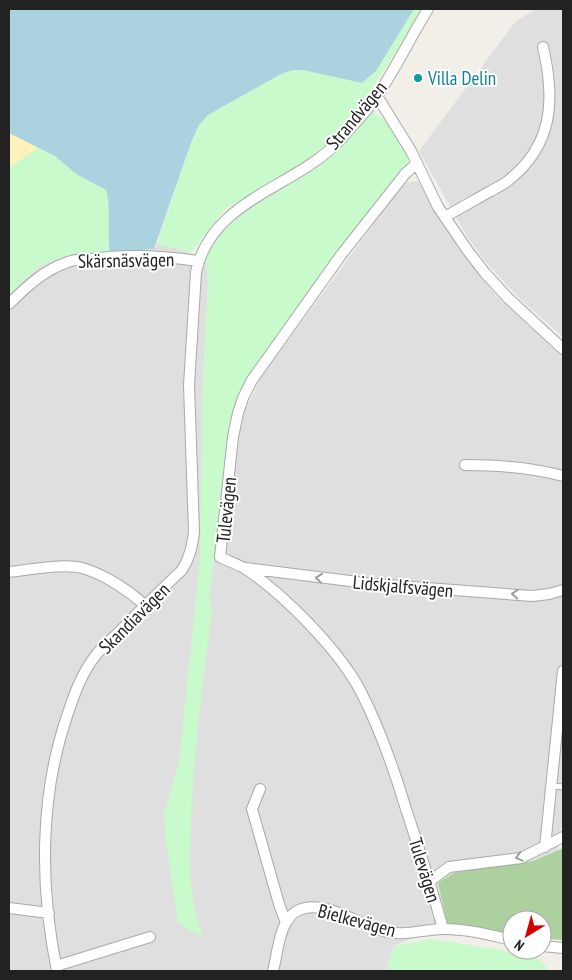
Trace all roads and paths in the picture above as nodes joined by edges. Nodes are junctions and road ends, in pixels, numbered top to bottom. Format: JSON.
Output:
{"nodes":[{"id":1,"x":428,"y":9,"type":"edge"},
{"id":2,"x":543,"y":47,"type":"dead end"},
{"id":3,"x":377,"y":96,"type":"junction"},
{"id":4,"x":417,"y":163,"type":"junction"},
{"id":5,"x":445,"y":217,"type":"junction"},
{"id":6,"x":198,"y":261,"type":"junction"},
{"id":7,"x":9,"y":304,"type":"edge"},
{"id":8,"x":563,"y":349,"type":"edge"},
{"id":9,"x":465,"y":465,"type":"dead end"},
{"id":10,"x":563,"y":476,"type":"edge"},
{"id":11,"x":243,"y":568,"type":"junction"},
{"id":12,"x":9,"y":572,"type":"edge"},
{"id":13,"x":563,"y":590,"type":"edge"},
{"id":14,"x":145,"y":605,"type":"junction"},
{"id":15,"x":563,"y":671,"type":"edge"},
{"id":16,"x":559,"y":763,"type":"edge"},
{"id":17,"x":552,"y":786,"type":"junction"},
{"id":18,"x":563,"y":787,"type":"edge"},
{"id":19,"x":260,"y":789,"type":"dead end"},
{"id":20,"x":247,"y":795,"type":"dead end"},
{"id":21,"x":252,"y":809,"type":"junction"},
{"id":22,"x":563,"y":837,"type":"edge"},
{"id":23,"x":545,"y":847,"type":"junction"},
{"id":24,"x":430,"y":881,"type":"junction"},
{"id":25,"x":9,"y":908,"type":"edge"},
{"id":26,"x":48,"y":913,"type":"junction"},
{"id":27,"x":286,"y":923,"type":"junction"},
{"id":28,"x":443,"y":929,"type":"junction"},
{"id":29,"x":150,"y":936,"type":"dead end"},
{"id":30,"x":502,"y":938,"type":"edge"},
{"id":31,"x":57,"y":969,"type":"edge"},
{"id":32,"x":273,"y":971,"type":"edge"}],
"edges":[{"from":1,"to":3,"type":"street","name":"Strandvägen"},
{"from":2,"to":5,"type":"street"},
{"from":3,"to":4,"type":"street"},
{"from":3,"to":6,"type":"street","name":"Strandvägen"},
{"from":4,"to":5,"type":"street"},
{"from":4,"to":11,"type":"street","name":"Tulevägen"},
{"from":5,"to":8,"type":"street"},
{"from":6,"to":7,"type":"street","name":"Skärsnäsvägen"},
{"from":6,"to":14,"type":"street","name":"Skandiavägen"},
{"from":9,"to":10,"type":"street"},
{"from":13,"to":11,"type":"street","name":"Lidskjalfsvägen","one_way":true},
{"from":11,"to":24,"type":"street","name":"Tulevägen"},
{"from":12,"to":14,"type":"street"},
{"from":14,"to":26,"type":"street","name":"Skandiavägen"},
{"from":15,"to":16,"type":"street"},
{"from":16,"to":17,"type":"street"},
{"from":17,"to":18,"type":"lane"},
{"from":17,"to":23,"type":"street"},
{"from":19,"to":21,"type":"street"},
{"from":20,"to":21,"type":"street"},
{"from":21,"to":27,"type":"street"},
{"from":22,"to":23,"type":"street"},
{"from":23,"to":24,"type":"street","one_way":true},
{"from":24,"to":28,"type":"street","name":"Tulevägen"},
{"from":25,"to":26,"type":"street"},
{"from":26,"to":31,"type":"street","name":"Skandiavägen"},
{"from":27,"to":28,"type":"street","name":"Bielkevägen"},
{"from":27,"to":32,"type":"street"},
{"from":28,"to":30,"type":"street","name":"Bielkevägen"},
{"from":29,"to":31,"type":"street"}]}
